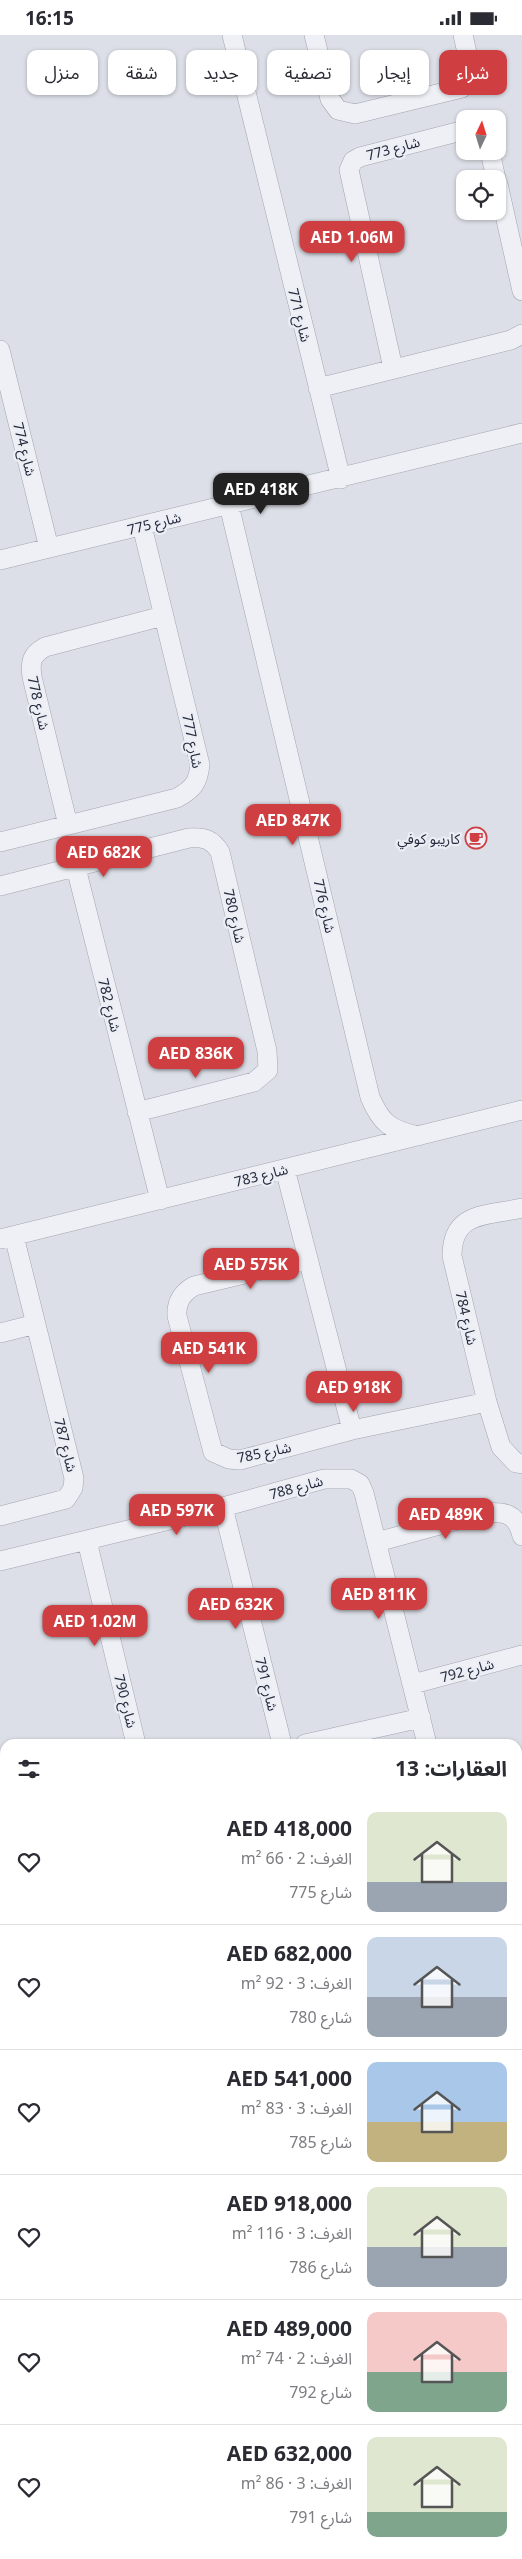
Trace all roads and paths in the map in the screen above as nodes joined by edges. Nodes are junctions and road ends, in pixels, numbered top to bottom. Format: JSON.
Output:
{"nodes":[{"id":1,"x":232,"y":35,"type":"edge"},
{"id":2,"x":314,"y":35,"type":"edge"},
{"id":3,"x":463,"y":35,"type":"edge"},
{"id":4,"x":456,"y":132,"type":"edge"},
{"id":5,"x":506,"y":220,"type":"edge"},
{"id":6,"x":522,"y":291,"type":"edge"},
{"id":7,"x":522,"y":334,"type":"edge"},
{"id":8,"x":0,"y":349,"type":"edge"},
{"id":9,"x":393,"y":368,"type":"junction"},
{"id":10,"x":318,"y":388,"type":"junction"},
{"id":11,"x":519,"y":431,"type":"edge"},
{"id":12,"x":341,"y":479,"type":"junction"},
{"id":13,"x":229,"y":505,"type":"junction"},
{"id":14,"x":142,"y":526,"type":"junction"},
{"id":15,"x":49,"y":548,"type":"junction"},
{"id":16,"x":0,"y":560,"type":"edge"},
{"id":17,"x":163,"y":616,"type":"junction"},
{"id":18,"x":68,"y":825,"type":"junction"},
{"id":19,"x":0,"y":842,"type":"edge"},
{"id":20,"x":76,"y":867,"type":"junction"},
{"id":21,"x":0,"y":885,"type":"edge"},
{"id":22,"x":522,"y":1110,"type":"edge"},
{"id":23,"x":138,"y":1112,"type":"junction"},
{"id":24,"x":418,"y":1136,"type":"junction"},
{"id":25,"x":285,"y":1169,"type":"junction"},
{"id":26,"x":160,"y":1200,"type":"junction"},
{"id":27,"x":522,"y":1208,"type":"edge"},
{"id":28,"x":7,"y":1237,"type":"edge"},
{"id":29,"x":308,"y":1259,"type":"junction"},
{"id":30,"x":36,"y":1324,"type":"junction"},
{"id":31,"x":0,"y":1333,"type":"edge"},
{"id":32,"x":486,"y":1402,"type":"junction"},
{"id":33,"x":352,"y":1430,"type":"junction"},
{"id":34,"x":522,"y":1465,"type":"edge"},
{"id":35,"x":223,"y":1507,"type":"junction"},
{"id":36,"x":0,"y":1516,"type":"edge"},
{"id":37,"x":522,"y":1536,"type":"edge"},
{"id":38,"x":87,"y":1541,"type":"junction"},
{"id":39,"x":377,"y":1542,"type":"junction"},
{"id":40,"x":0,"y":1561,"type":"edge"},
{"id":41,"x":522,"y":1655,"type":"edge"},
{"id":42,"x":413,"y":1684,"type":"junction"},
{"id":43,"x":420,"y":1718,"type":"junction"},
{"id":44,"x":135,"y":1739,"type":"edge"},
{"id":45,"x":281,"y":1739,"type":"edge"},
{"id":46,"x":327,"y":1739,"type":"edge"},
{"id":47,"x":426,"y":1739,"type":"edge"}],
"edges":[{"from":1,"to":10,"type":"street","name":"شارع 771"},
{"from":2,"to":3,"type":"street"},
{"from":4,"to":9,"type":"street","name":"شارع 773"},
{"from":5,"to":6,"type":"street"},
{"from":7,"to":9,"type":"street"},
{"from":8,"to":15,"type":"street","name":"شارع 774"},
{"from":9,"to":10,"type":"street"},
{"from":10,"to":12,"type":"street","name":"شارع 771"},
{"from":11,"to":12,"type":"street","name":"شارع 775"},
{"from":12,"to":13,"type":"street","name":"شارع 775"},
{"from":13,"to":14,"type":"street","name":"شارع 775"},
{"from":13,"to":24,"type":"street","name":"شارع 776"},
{"from":14,"to":15,"type":"street","name":"شارع 775"},
{"from":14,"to":17,"type":"street","name":"شارع 777"},
{"from":15,"to":16,"type":"street","name":"شارع 775"},
{"from":17,"to":18,"type":"street","name":"شارع 777"},
{"from":17,"to":18,"type":"street","name":"شارع 778"},
{"from":18,"to":19,"type":"street","name":"شارع 777"},
{"from":20,"to":21,"type":"street","name":"شارع 780"},
{"from":20,"to":23,"type":"street","name":"شارع 782"},
{"from":20,"to":23,"type":"street","name":"شارع 780"},
{"from":22,"to":24,"type":"street","name":"شارع 783"},
{"from":23,"to":26,"type":"street","name":"شارع 782"},
{"from":24,"to":25,"type":"street","name":"شارع 783"},
{"from":25,"to":26,"type":"street","name":"شارع 783"},
{"from":25,"to":29,"type":"street"},
{"from":26,"to":28,"type":"street","name":"شارع 783"},
{"from":27,"to":32,"type":"street","name":"شارع 784"},
{"from":28,"to":30,"type":"street","name":"شارع 787"},
{"from":29,"to":33,"type":"street"},
{"from":29,"to":33,"type":"street","name":"شارع 785"},
{"from":30,"to":31,"type":"street"},
{"from":30,"to":36,"type":"street","name":"شارع 787"},
{"from":32,"to":33,"type":"street","name":"شارع 785"},
{"from":32,"to":34,"type":"street","name":"شارع 784"},
{"from":35,"to":38,"type":"street","name":"شارع 788"},
{"from":35,"to":39,"type":"street","name":"شارع 788"},
{"from":35,"to":45,"type":"street","name":"شارع 791"},
{"from":37,"to":39,"type":"street"},
{"from":38,"to":40,"type":"street","name":"شارع 788"},
{"from":38,"to":44,"type":"street","name":"شارع 790"},
{"from":39,"to":42,"type":"street","name":"شارع 788"},
{"from":41,"to":42,"type":"street","name":"شارع 792"},
{"from":42,"to":43,"type":"street","name":"شارع 788"},
{"from":43,"to":46,"type":"street"},
{"from":43,"to":47,"type":"street","name":"شارع 788"}]}
